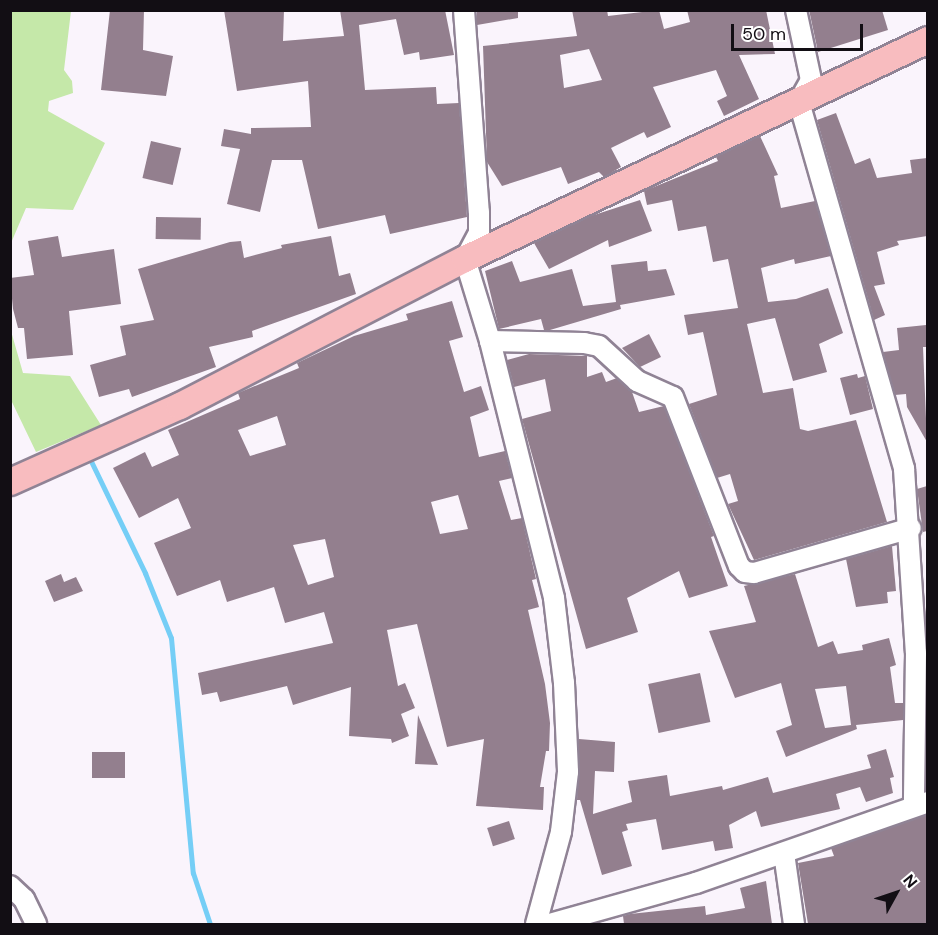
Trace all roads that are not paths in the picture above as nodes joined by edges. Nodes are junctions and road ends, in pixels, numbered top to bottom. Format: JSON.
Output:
{"nodes":[{"id":1,"x":464,"y":10,"type":"edge"},
{"id":2,"x":796,"y":10,"type":"edge"},
{"id":3,"x":927,"y":40,"type":"edge"},
{"id":4,"x":799,"y":102,"type":"junction"},
{"id":5,"x":465,"y":259,"type":"junction"},
{"id":6,"x":490,"y":341,"type":"junction"},
{"id":7,"x":10,"y":482,"type":"edge"},
{"id":8,"x":911,"y":528,"type":"junction"},
{"id":9,"x":921,"y":803,"type":"edge"},
{"id":10,"x":784,"y":852,"type":"junction"},
{"id":11,"x":10,"y":886,"type":"edge"},
{"id":12,"x":36,"y":924,"type":"edge"},
{"id":13,"x":536,"y":924,"type":"edge"},
{"id":14,"x":550,"y":924,"type":"edge"},
{"id":15,"x":794,"y":924,"type":"edge"}],
"edges":[{"from":1,"to":5,"type":"street"},
{"from":2,"to":4,"type":"street"},
{"from":3,"to":4,"type":"main road"},
{"from":4,"to":5,"type":"main road"},
{"from":4,"to":8,"type":"street"},
{"from":5,"to":6,"type":"street"},
{"from":5,"to":7,"type":"main road"},
{"from":6,"to":8,"type":"street"},
{"from":6,"to":13,"type":"street"},
{"from":8,"to":9,"type":"street"},
{"from":9,"to":10,"type":"street"},
{"from":10,"to":14,"type":"street"},
{"from":10,"to":15,"type":"street"},
{"from":11,"to":12,"type":"street"}]}
